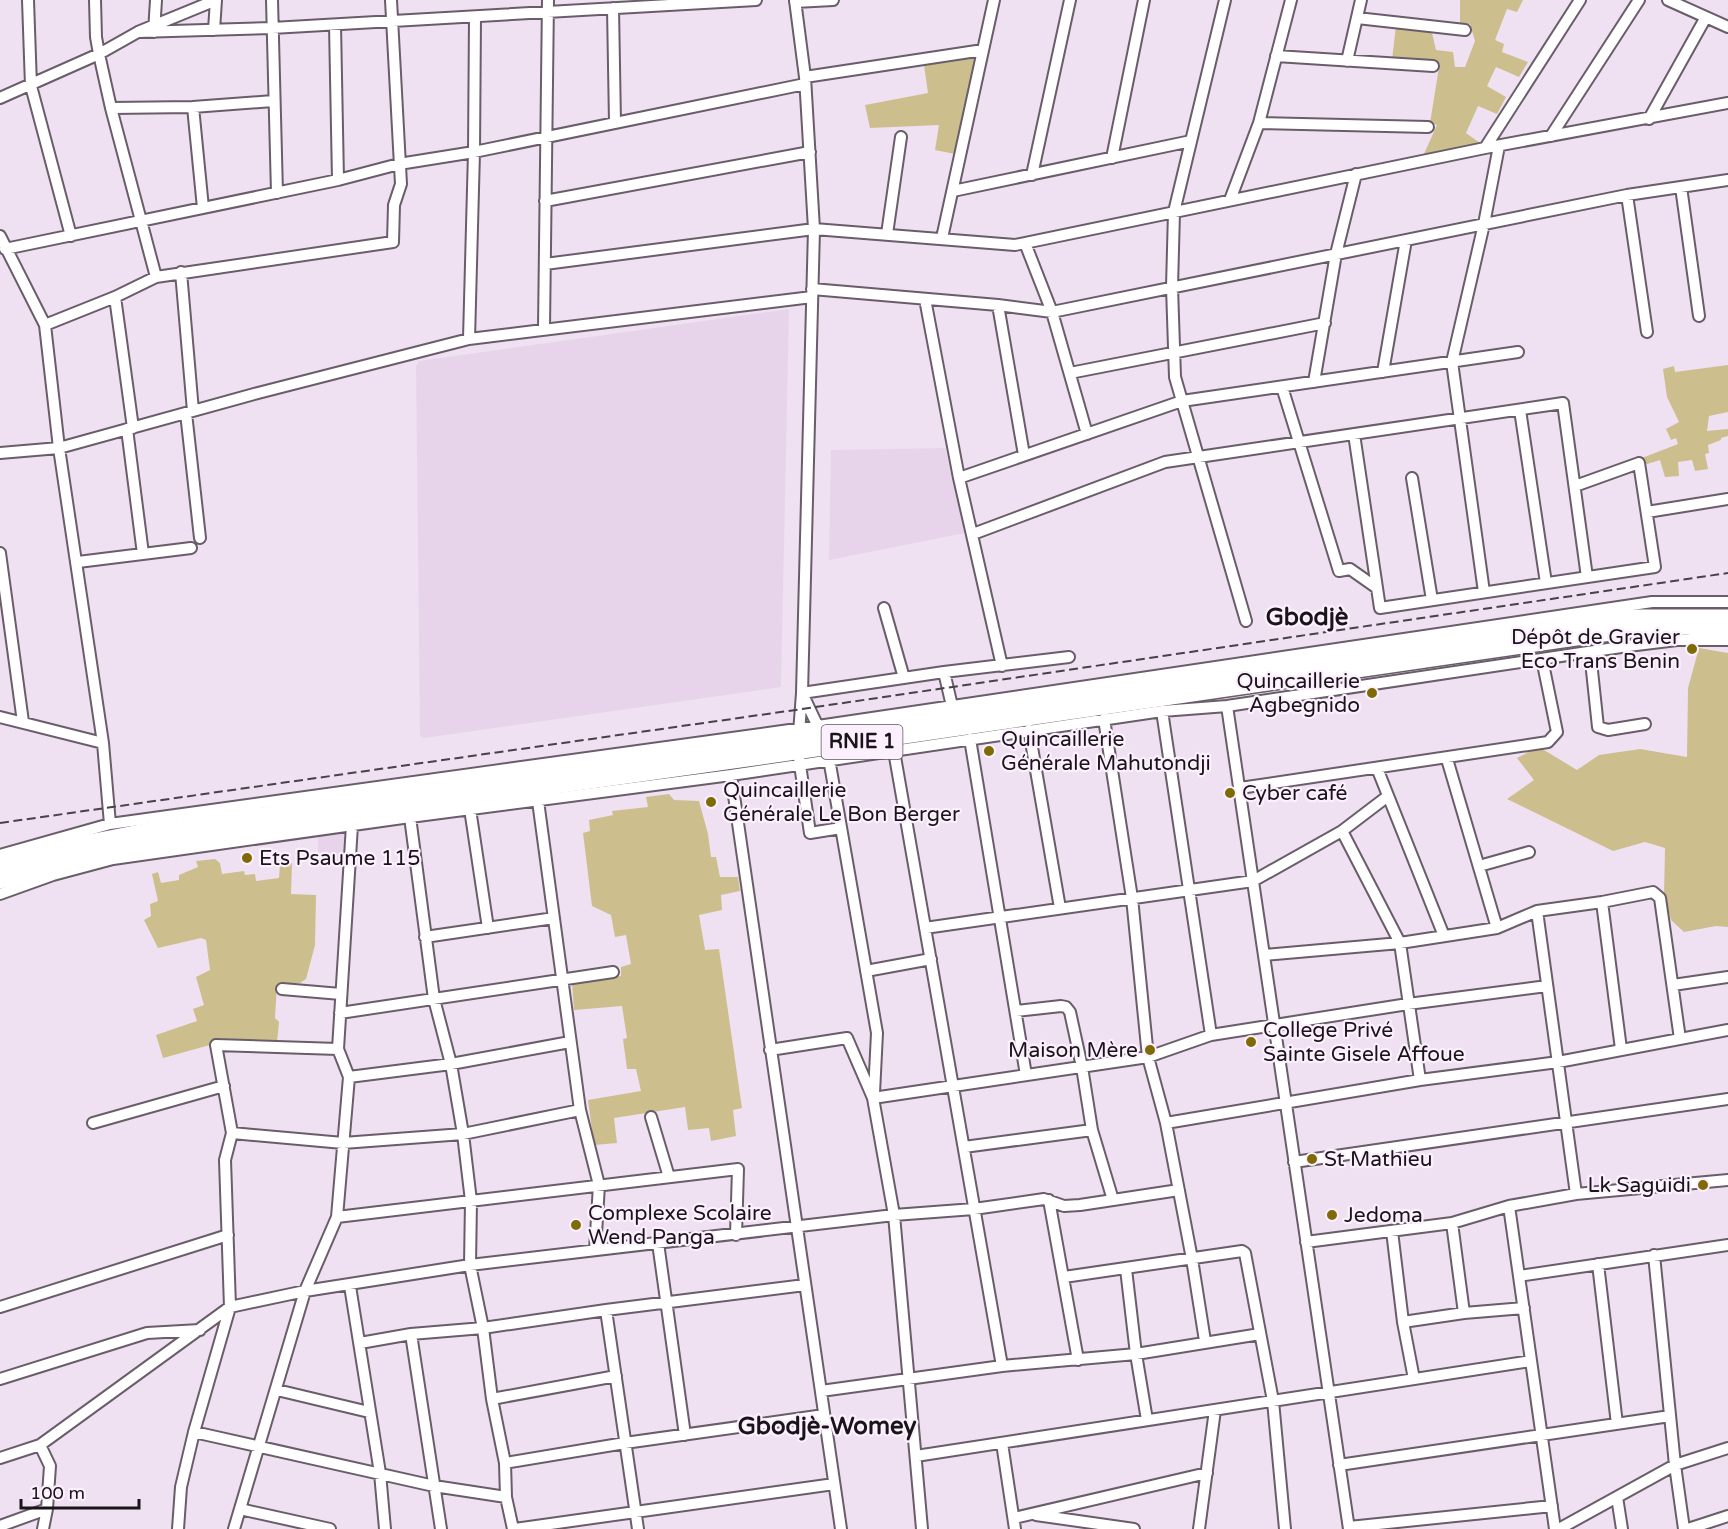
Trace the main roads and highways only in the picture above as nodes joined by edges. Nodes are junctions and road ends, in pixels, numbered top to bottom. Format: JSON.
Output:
{"nodes":[{"id":1,"x":1728,"y":617,"type":"edge"},
{"id":2,"x":1728,"y":630,"type":"edge"},
{"id":3,"x":824,"y":742,"type":"junction"},
{"id":4,"x":799,"y":746,"type":"junction"},
{"id":5,"x":0,"y":867,"type":"edge"},
{"id":6,"x":0,"y":881,"type":"edge"}],
"edges":[{"from":1,"to":3,"type":"highway","number":"RNIE 1"},
{"from":2,"to":3,"type":"highway","number":"RNIE 1"},
{"from":3,"to":4,"type":"highway","number":"RNIE 1"},
{"from":4,"to":5,"type":"highway","number":"RNIE 1"},
{"from":4,"to":6,"type":"highway","number":"RNIE 1"}]}
